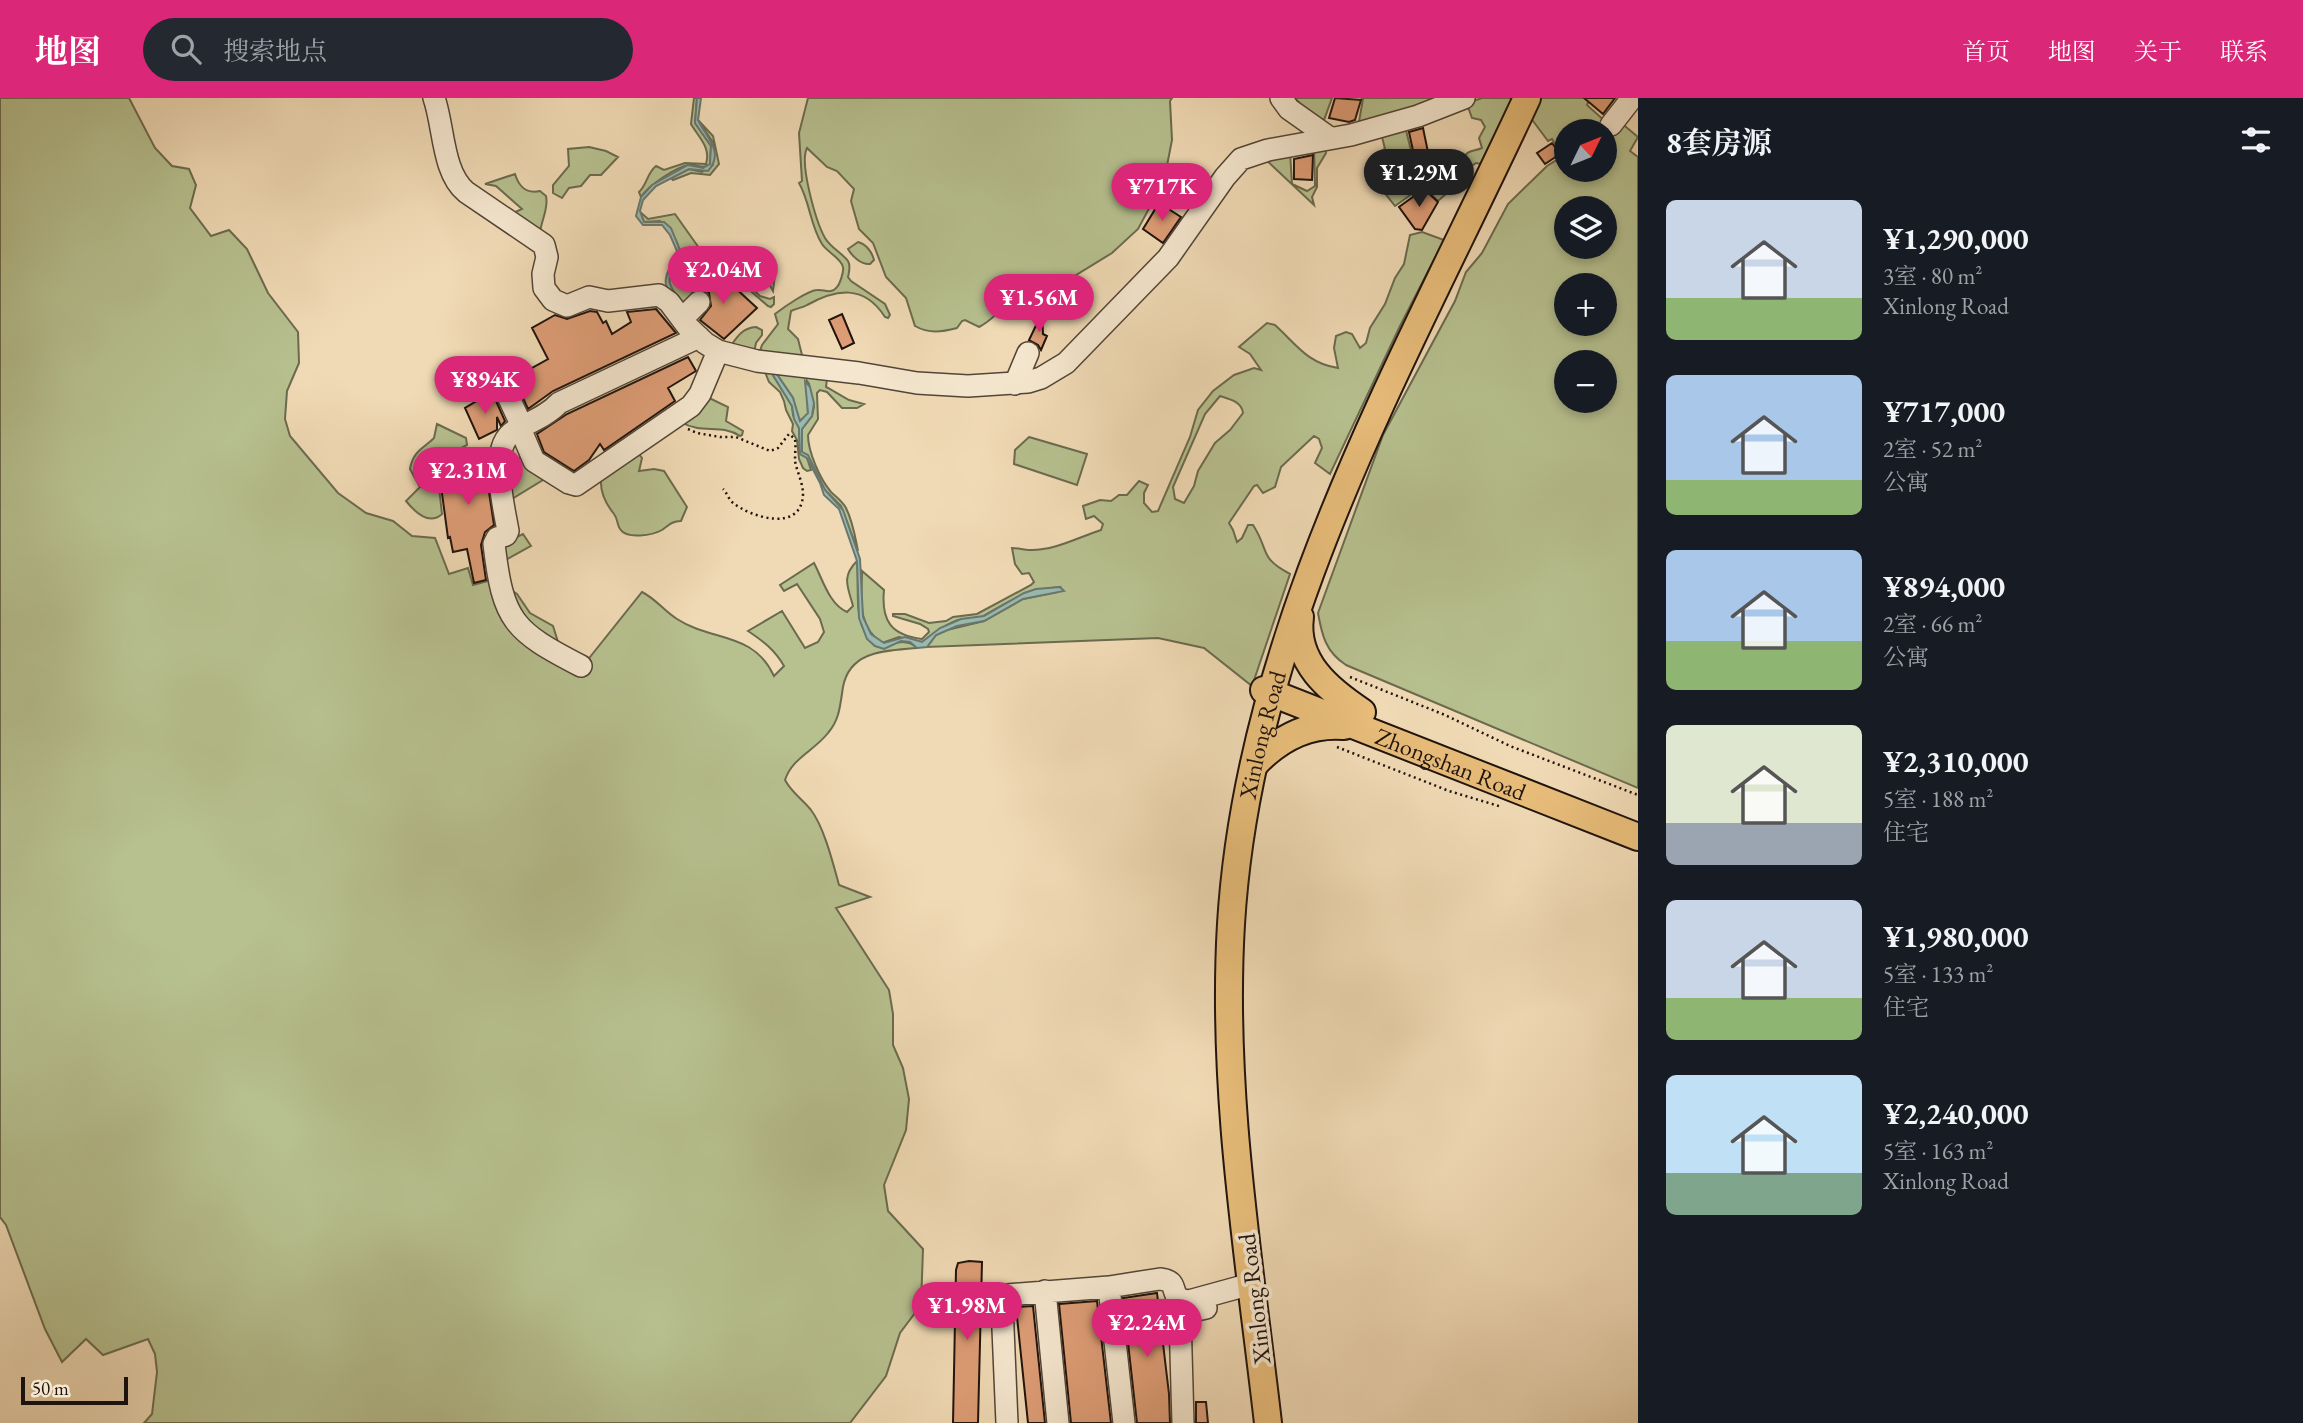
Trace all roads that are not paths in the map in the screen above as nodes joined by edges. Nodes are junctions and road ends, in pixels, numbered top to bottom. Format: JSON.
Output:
{"nodes":[{"id":1,"x":434,"y":98,"type":"edge"},
{"id":2,"x":1281,"y":98,"type":"edge"},
{"id":3,"x":1464,"y":98,"type":"edge"},
{"id":4,"x":1520,"y":98,"type":"edge"},
{"id":5,"x":1527,"y":98,"type":"edge"},
{"id":6,"x":1632,"y":98,"type":"edge"},
{"id":7,"x":1616,"y":119,"type":"edge"},
{"id":8,"x":1330,"y":138,"type":"junction"},
{"id":9,"x":699,"y":302,"type":"dead end"},
{"id":10,"x":682,"y":319,"type":"junction"},
{"id":11,"x":699,"y":337,"type":"junction"},
{"id":12,"x":719,"y":351,"type":"junction"},
{"id":13,"x":843,"y":352,"type":"dead end"},
{"id":14,"x":1028,"y":353,"type":"dead end"},
{"id":15,"x":859,"y":373,"type":"junction"},
{"id":16,"x":501,"y":381,"type":"dead end"},
{"id":17,"x":1015,"y":384,"type":"junction"},
{"id":18,"x":520,"y":428,"type":"junction"},
{"id":19,"x":1305,"y":583,"type":"junction"},
{"id":20,"x":581,"y":666,"type":"dead end"},
{"id":21,"x":1270,"y":683,"type":"junction"},
{"id":22,"x":1359,"y":720,"type":"junction"},
{"id":23,"x":1254,"y":765,"type":"junction"},
{"id":24,"x":1638,"y":822,"type":"edge"},
{"id":25,"x":1638,"y":836,"type":"edge"},
{"id":26,"x":1109,"y":1287,"type":"junction"},
{"id":27,"x":1045,"y":1291,"type":"junction"},
{"id":28,"x":1249,"y":1292,"type":"junction"},
{"id":29,"x":1007,"y":1423,"type":"edge"},
{"id":30,"x":1058,"y":1423,"type":"edge"},
{"id":31,"x":1124,"y":1423,"type":"edge"},
{"id":32,"x":1183,"y":1423,"type":"edge"},
{"id":33,"x":1262,"y":1423,"type":"edge"},
{"id":34,"x":1268,"y":1423,"type":"edge"}],
"edges":[{"from":1,"to":10,"type":"street"},
{"from":2,"to":8,"type":"street"},
{"from":3,"to":8,"type":"street"},
{"from":4,"to":21,"type":"main road","name":"Xinlong Road"},
{"from":5,"to":19,"type":"main road","name":"Xinlong Road"},
{"from":6,"to":7,"type":"street"},
{"from":8,"to":17,"type":"street"},
{"from":9,"to":10,"type":"street"},
{"from":10,"to":11,"type":"street"},
{"from":11,"to":12,"type":"street"},
{"from":11,"to":18,"type":"street"},
{"from":12,"to":15,"type":"street"},
{"from":12,"to":18,"type":"street"},
{"from":13,"to":15,"type":"street"},
{"from":14,"to":17,"type":"street"},
{"from":15,"to":17,"type":"street"},
{"from":16,"to":18,"type":"street"},
{"from":18,"to":20,"type":"street"},
{"from":19,"to":21,"type":"main road","name":"Xinlong Road"},
{"from":19,"to":22,"type":"main road"},
{"from":21,"to":22,"type":"main road","name":"Zhongshan Road"},
{"from":21,"to":23,"type":"main road","name":"Xinlong Road"},
{"from":21,"to":28,"type":"main road","name":"Xinlong Road"},
{"from":22,"to":23,"type":"main road"},
{"from":22,"to":24,"type":"main road","name":"Zhongshan Road"},
{"from":22,"to":25,"type":"main road","name":"Zhongshan Road"},
{"from":23,"to":28,"type":"main road","name":"Xinlong Road"},
{"from":26,"to":27,"type":"street"},
{"from":26,"to":28,"type":"street"},
{"from":26,"to":31,"type":"street"},
{"from":27,"to":29,"type":"street"},
{"from":27,"to":30,"type":"street"},
{"from":28,"to":32,"type":"street"},
{"from":28,"to":33,"type":"main road","name":"Xinlong Road"},
{"from":28,"to":34,"type":"main road","name":"Xinlong Road"}]}
